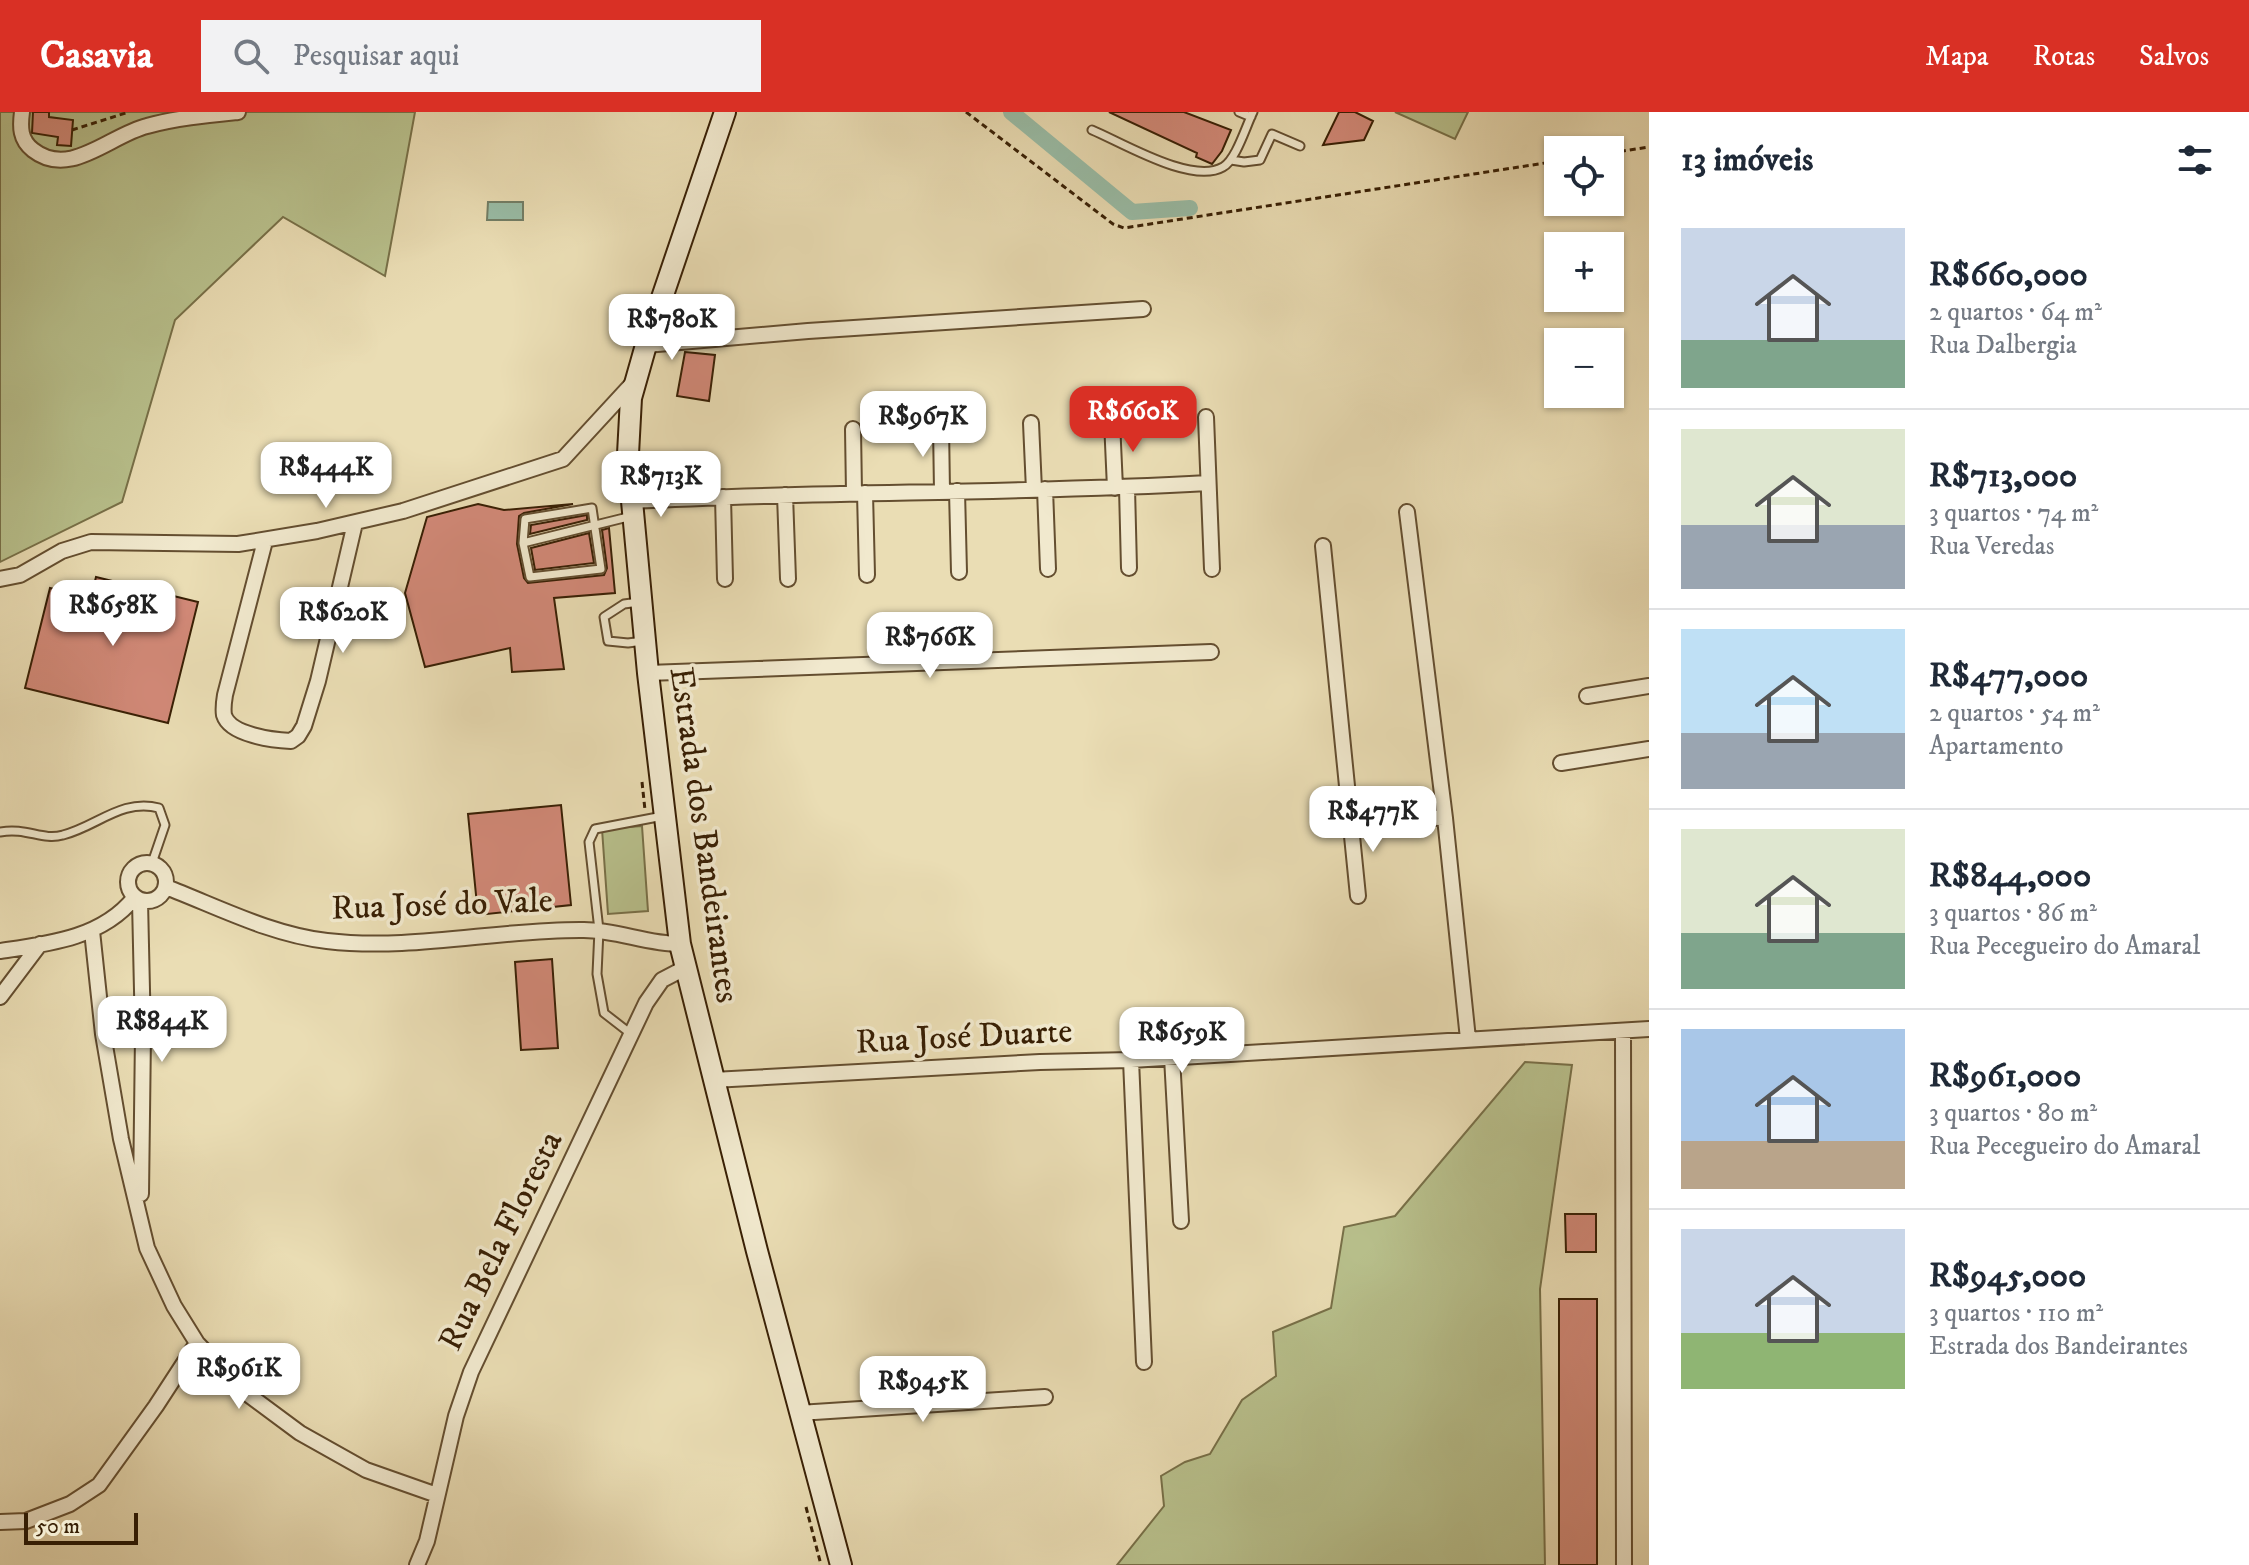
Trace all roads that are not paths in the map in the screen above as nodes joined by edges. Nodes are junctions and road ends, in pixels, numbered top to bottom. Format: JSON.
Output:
{"nodes":[{"id":1,"x":22,"y":112,"type":"edge"},
{"id":2,"x":238,"y":112,"type":"edge"},
{"id":3,"x":725,"y":112,"type":"edge"},
{"id":4,"x":1239,"y":112,"type":"edge"},
{"id":5,"x":1252,"y":114,"type":"edge"},
{"id":6,"x":1092,"y":130,"type":"dead end"},
{"id":7,"x":1300,"y":146,"type":"dead end"},
{"id":8,"x":1231,"y":160,"type":"junction"},
{"id":9,"x":1143,"y":309,"type":"dead end"},
{"id":10,"x":646,"y":345,"type":"junction"},
{"id":11,"x":636,"y":380,"type":"junction"},
{"id":12,"x":1206,"y":417,"type":"dead end"},
{"id":13,"x":1112,"y":421,"type":"dead end"},
{"id":14,"x":1031,"y":423,"type":"dead end"},
{"id":15,"x":941,"y":426,"type":"dead end"},
{"id":16,"x":853,"y":429,"type":"dead end"},
{"id":17,"x":1208,"y":483,"type":"junction"},
{"id":18,"x":1121,"y":488,"type":"junction"},
{"id":19,"x":1040,"y":490,"type":"junction"},
{"id":20,"x":950,"y":491,"type":"junction"},
{"id":21,"x":860,"y":493,"type":"junction"},
{"id":22,"x":785,"y":495,"type":"junction"},
{"id":23,"x":723,"y":497,"type":"junction"},
{"id":24,"x":633,"y":508,"type":"junction"},
{"id":25,"x":1407,"y":512,"type":"dead end"},
{"id":26,"x":355,"y":523,"type":"junction"},
{"id":27,"x":596,"y":525,"type":"junction"},
{"id":28,"x":265,"y":541,"type":"junction"},
{"id":29,"x":523,"y":543,"type":"junction"},
{"id":30,"x":1323,"y":546,"type":"dead end"},
{"id":31,"x":1129,"y":568,"type":"dead end"},
{"id":32,"x":1048,"y":569,"type":"dead end"},
{"id":33,"x":1212,"y":569,"type":"dead end"},
{"id":34,"x":959,"y":572,"type":"dead end"},
{"id":35,"x":867,"y":575,"type":"dead end"},
{"id":36,"x":0,"y":579,"type":"edge"},
{"id":37,"x":725,"y":579,"type":"dead end"},
{"id":38,"x":788,"y":579,"type":"dead end"},
{"id":39,"x":641,"y":602,"type":"junction"},
{"id":40,"x":645,"y":641,"type":"junction"},
{"id":41,"x":1211,"y":652,"type":"dead end"},
{"id":42,"x":648,"y":673,"type":"junction"},
{"id":43,"x":1649,"y":686,"type":"edge"},
{"id":44,"x":1587,"y":696,"type":"dead end"},
{"id":45,"x":1649,"y":749,"type":"edge"},
{"id":46,"x":1561,"y":763,"type":"dead end"},
{"id":47,"x":664,"y":816,"type":"junction"},
{"id":48,"x":1351,"y":817,"type":"junction"},
{"id":49,"x":1445,"y":818,"type":"junction"},
{"id":50,"x":0,"y":832,"type":"edge"},
{"id":51,"x":152,"y":863,"type":"junction"},
{"id":52,"x":166,"y":887,"type":"junction"},
{"id":53,"x":1358,"y":896,"type":"dead end"},
{"id":54,"x":137,"y":899,"type":"junction"},
{"id":55,"x":599,"y":930,"type":"junction"},
{"id":56,"x":92,"y":931,"type":"junction"},
{"id":57,"x":40,"y":944,"type":"junction"},
{"id":58,"x":680,"y":944,"type":"junction"},
{"id":59,"x":0,"y":951,"type":"edge"},
{"id":60,"x":685,"y":968,"type":"junction"},
{"id":61,"x":0,"y":997,"type":"edge"},
{"id":62,"x":1649,"y":1029,"type":"edge"},
{"id":63,"x":1623,"y":1031,"type":"junction"},
{"id":64,"x":631,"y":1034,"type":"junction"},
{"id":65,"x":1468,"y":1039,"type":"junction"},
{"id":66,"x":1172,"y":1057,"type":"junction"},
{"id":67,"x":1131,"y":1060,"type":"junction"},
{"id":68,"x":713,"y":1080,"type":"junction"},
{"id":69,"x":1181,"y":1221,"type":"dead end"},
{"id":70,"x":142,"y":1227,"type":"junction"},
{"id":71,"x":197,"y":1343,"type":"junction"},
{"id":72,"x":1144,"y":1362,"type":"dead end"},
{"id":73,"x":1045,"y":1397,"type":"dead end"},
{"id":74,"x":799,"y":1413,"type":"junction"},
{"id":75,"x":437,"y":1495,"type":"junction"},
{"id":76,"x":0,"y":1522,"type":"edge"},
{"id":77,"x":417,"y":1565,"type":"edge"},
{"id":78,"x":841,"y":1565,"type":"edge"},
{"id":79,"x":1624,"y":1565,"type":"edge"}],
"edges":[{"from":1,"to":2,"type":"street"},
{"from":3,"to":10,"type":"main road","name":"Estrada dos Bandeirantes"},
{"from":4,"to":5,"type":"lane"},
{"from":5,"to":8,"type":"lane"},
{"from":6,"to":8,"type":"lane"},
{"from":7,"to":8,"type":"lane"},
{"from":9,"to":10,"type":"street"},
{"from":10,"to":11,"type":"main road","name":"Estrada dos Bandeirantes"},
{"from":11,"to":24,"type":"main road","name":"Estrada dos Bandeirantes"},
{"from":11,"to":26,"type":"street"},
{"from":12,"to":17,"type":"street"},
{"from":13,"to":18,"type":"street"},
{"from":14,"to":19,"type":"street"},
{"from":15,"to":20,"type":"street"},
{"from":16,"to":21,"type":"street"},
{"from":17,"to":18,"type":"street"},
{"from":17,"to":33,"type":"street"},
{"from":18,"to":19,"type":"street"},
{"from":18,"to":31,"type":"street"},
{"from":19,"to":20,"type":"street"},
{"from":19,"to":32,"type":"street"},
{"from":20,"to":21,"type":"street"},
{"from":20,"to":34,"type":"street"},
{"from":21,"to":22,"type":"street"},
{"from":21,"to":35,"type":"street"},
{"from":22,"to":23,"type":"street"},
{"from":22,"to":38,"type":"street"},
{"from":23,"to":24,"type":"street"},
{"from":23,"to":37,"type":"street"},
{"from":24,"to":27,"type":"lane"},
{"from":24,"to":39,"type":"main road","name":"Estrada dos Bandeirantes"},
{"from":25,"to":49,"type":"street"},
{"from":26,"to":28,"type":"street"},
{"from":26,"to":28,"type":"street"},
{"from":27,"to":29,"type":"lane"},
{"from":27,"to":29,"type":"lane"},
{"from":27,"to":29,"type":"lane"},
{"from":28,"to":36,"type":"street"},
{"from":30,"to":48,"type":"street"},
{"from":39,"to":40,"type":"main road","name":"Estrada dos Bandeirantes"},
{"from":39,"to":40,"type":"lane"},
{"from":40,"to":42,"type":"main road","name":"Estrada dos Bandeirantes"},
{"from":41,"to":42,"type":"street"},
{"from":42,"to":47,"type":"main road","name":"Estrada dos Bandeirantes"},
{"from":43,"to":44,"type":"street"},
{"from":45,"to":46,"type":"street"},
{"from":47,"to":55,"type":"lane"},
{"from":47,"to":58,"type":"main road","name":"Estrada dos Bandeirantes"},
{"from":48,"to":49,"type":"street"},
{"from":48,"to":53,"type":"street"},
{"from":49,"to":65,"type":"street"},
{"from":50,"to":51,"type":"lane"},
{"from":51,"to":52,"type":"street"},
{"from":51,"to":54,"type":"street"},
{"from":52,"to":54,"type":"street"},
{"from":52,"to":55,"type":"street","name":"Rua José do Vale"},
{"from":54,"to":56,"type":"street"},
{"from":54,"to":70,"type":"street"},
{"from":55,"to":58,"type":"street","name":"Rua José do Vale"},
{"from":55,"to":64,"type":"lane"},
{"from":56,"to":57,"type":"street"},
{"from":56,"to":70,"type":"street"},
{"from":57,"to":59,"type":"street"},
{"from":57,"to":61,"type":"street"},
{"from":58,"to":60,"type":"main road","name":"Estrada dos Bandeirantes"},
{"from":60,"to":64,"type":"street","name":"Rua Bela Floresta"},
{"from":60,"to":68,"type":"main road","name":"Estrada dos Bandeirantes"},
{"from":62,"to":63,"type":"street","name":"Rua José Duarte"},
{"from":63,"to":65,"type":"street","name":"Rua José Duarte"},
{"from":63,"to":79,"type":"street"},
{"from":64,"to":75,"type":"street","name":"Rua Bela Floresta"},
{"from":65,"to":66,"type":"street","name":"Rua José Duarte"},
{"from":66,"to":67,"type":"street","name":"Rua José Duarte"},
{"from":66,"to":69,"type":"street"},
{"from":67,"to":68,"type":"street","name":"Rua José Duarte"},
{"from":67,"to":72,"type":"street"},
{"from":68,"to":74,"type":"main road","name":"Estrada dos Bandeirantes"},
{"from":70,"to":71,"type":"street"},
{"from":71,"to":75,"type":"street"},
{"from":71,"to":76,"type":"street"},
{"from":73,"to":74,"type":"street"},
{"from":74,"to":78,"type":"main road","name":"Estrada dos Bandeirantes"},
{"from":75,"to":77,"type":"street","name":"Rua Bela Floresta"}]}
